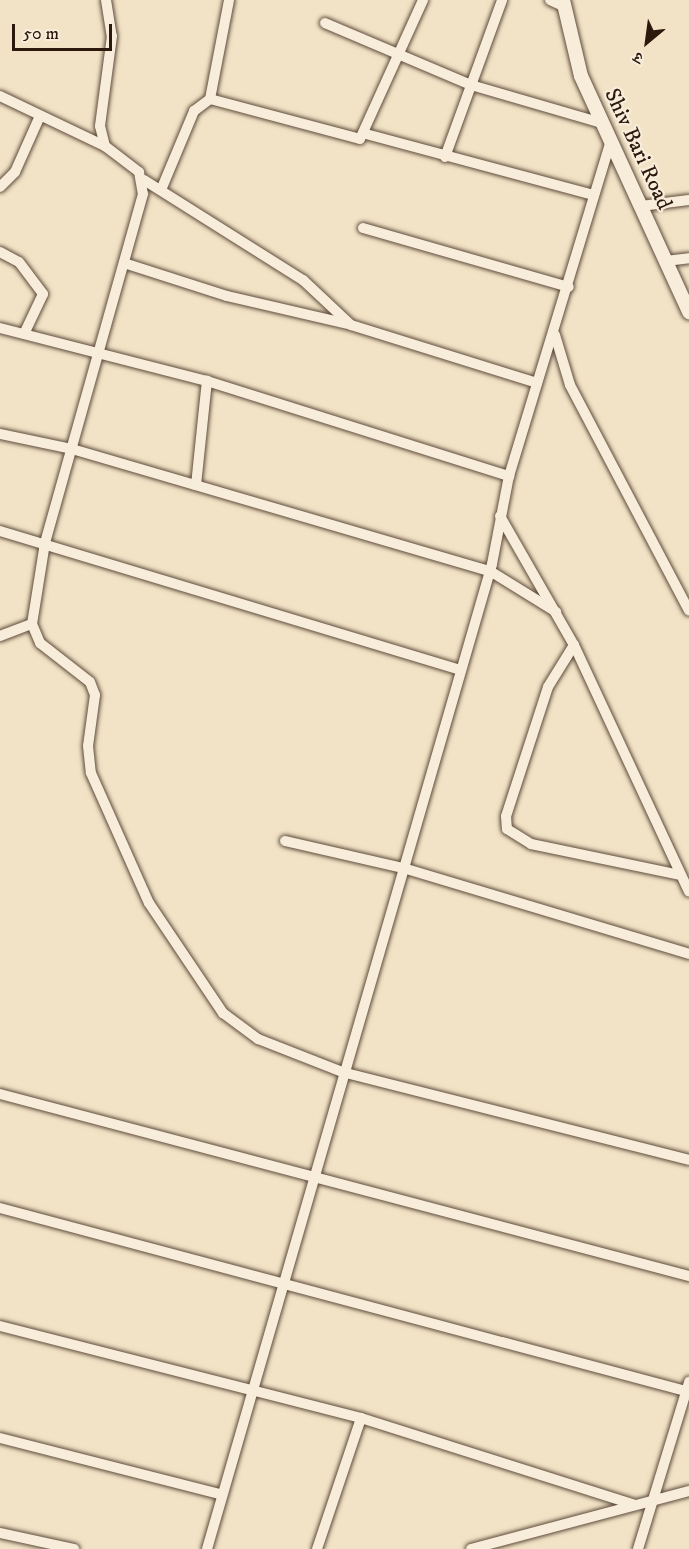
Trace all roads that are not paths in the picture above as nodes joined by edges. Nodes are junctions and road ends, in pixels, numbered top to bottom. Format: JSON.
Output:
{"nodes":[{"id":1,"x":106,"y":0,"type":"edge"},
{"id":2,"x":229,"y":0,"type":"edge"},
{"id":3,"x":423,"y":0,"type":"edge"},
{"id":4,"x":502,"y":0,"type":"edge"},
{"id":5,"x":559,"y":2,"type":"edge"},
{"id":6,"x":325,"y":23,"type":"dead end"},
{"id":7,"x":399,"y":58,"type":"junction"},
{"id":8,"x":471,"y":86,"type":"junction"},
{"id":9,"x":0,"y":96,"type":"edge"},
{"id":10,"x":210,"y":99,"type":"junction"},
{"id":11,"x":39,"y":118,"type":"junction"},
{"id":12,"x":602,"y":123,"type":"junction"},
{"id":13,"x":366,"y":134,"type":"junction"},
{"id":14,"x":611,"y":141,"type":"junction"},
{"id":15,"x":105,"y":146,"type":"junction"},
{"id":16,"x":445,"y":157,"type":"junction"},
{"id":17,"x":144,"y":180,"type":"junction"},
{"id":18,"x":0,"y":187,"type":"edge"},
{"id":19,"x":161,"y":190,"type":"junction"},
{"id":20,"x":594,"y":195,"type":"junction"},
{"id":21,"x":689,"y":200,"type":"edge"},
{"id":22,"x":641,"y":206,"type":"junction"},
{"id":23,"x":363,"y":228,"type":"dead end"},
{"id":24,"x":0,"y":252,"type":"edge"},
{"id":25,"x":689,"y":258,"type":"edge"},
{"id":26,"x":666,"y":261,"type":"junction"},
{"id":27,"x":124,"y":263,"type":"junction"},
{"id":28,"x":569,"y":287,"type":"junction"},
{"id":29,"x":689,"y":312,"type":"edge"},
{"id":30,"x":351,"y":325,"type":"junction"},
{"id":31,"x":0,"y":328,"type":"edge"},
{"id":32,"x":24,"y":334,"type":"junction"},
{"id":33,"x":555,"y":335,"type":"junction"},
{"id":34,"x":97,"y":349,"type":"junction"},
{"id":35,"x":207,"y":381,"type":"junction"},
{"id":36,"x":537,"y":383,"type":"junction"},
{"id":37,"x":0,"y":434,"type":"edge"},
{"id":38,"x":72,"y":449,"type":"junction"},
{"id":39,"x":509,"y":476,"type":"junction"},
{"id":40,"x":196,"y":485,"type":"junction"},
{"id":41,"x":501,"y":516,"type":"junction"},
{"id":42,"x":0,"y":531,"type":"edge"},
{"id":43,"x":45,"y":543,"type":"junction"},
{"id":44,"x":490,"y":571,"type":"junction"},
{"id":45,"x":689,"y":611,"type":"edge"},
{"id":46,"x":556,"y":612,"type":"junction"},
{"id":47,"x":32,"y":624,"type":"junction"},
{"id":48,"x":0,"y":636,"type":"edge"},
{"id":49,"x":574,"y":645,"type":"junction"},
{"id":50,"x":461,"y":670,"type":"junction"},
{"id":51,"x":285,"y":841,"type":"dead end"},
{"id":52,"x":403,"y":867,"type":"junction"},
{"id":53,"x":681,"y":875,"type":"junction"},
{"id":54,"x":689,"y":892,"type":"edge"},
{"id":55,"x":689,"y":954,"type":"edge"},
{"id":56,"x":342,"y":1072,"type":"junction"},
{"id":57,"x":0,"y":1094,"type":"edge"},
{"id":58,"x":689,"y":1160,"type":"edge"},
{"id":59,"x":315,"y":1175,"type":"junction"},
{"id":60,"x":0,"y":1208,"type":"edge"},
{"id":61,"x":689,"y":1276,"type":"edge"},
{"id":62,"x":284,"y":1281,"type":"junction"},
{"id":63,"x":0,"y":1326,"type":"edge"},
{"id":64,"x":688,"y":1388,"type":"edge"},
{"id":65,"x":255,"y":1391,"type":"junction"},
{"id":66,"x":361,"y":1418,"type":"junction"},
{"id":67,"x":0,"y":1438,"type":"edge"},
{"id":68,"x":689,"y":1491,"type":"edge"},
{"id":69,"x":219,"y":1494,"type":"junction"},
{"id":70,"x":650,"y":1502,"type":"junction"},
{"id":71,"x":635,"y":1505,"type":"junction"},
{"id":72,"x":0,"y":1533,"type":"edge"},
{"id":73,"x":70,"y":1549,"type":"edge"},
{"id":74,"x":207,"y":1549,"type":"edge"},
{"id":75,"x":317,"y":1549,"type":"edge"},
{"id":76,"x":471,"y":1549,"type":"edge"},
{"id":77,"x":638,"y":1549,"type":"edge"}],
"edges":[{"from":1,"to":15,"type":"street"},
{"from":2,"to":10,"type":"street"},
{"from":3,"to":7,"type":"street"},
{"from":4,"to":8,"type":"street"},
{"from":5,"to":12,"type":"street","name":"Shiv Bari Road"},
{"from":6,"to":7,"type":"street"},
{"from":7,"to":8,"type":"street"},
{"from":7,"to":13,"type":"street"},
{"from":8,"to":12,"type":"street"},
{"from":8,"to":16,"type":"street"},
{"from":9,"to":11,"type":"street"},
{"from":10,"to":13,"type":"street"},
{"from":10,"to":19,"type":"street"},
{"from":11,"to":15,"type":"street"},
{"from":11,"to":18,"type":"street"},
{"from":12,"to":14,"type":"street","name":"Shiv Bari Road"},
{"from":13,"to":16,"type":"street"},
{"from":14,"to":20,"type":"street"},
{"from":14,"to":22,"type":"street","name":"Shiv Bari Road"},
{"from":15,"to":17,"type":"street"},
{"from":16,"to":20,"type":"street"},
{"from":17,"to":19,"type":"street"},
{"from":17,"to":27,"type":"street"},
{"from":19,"to":30,"type":"street"},
{"from":20,"to":28,"type":"street"},
{"from":21,"to":22,"type":"street"},
{"from":22,"to":26,"type":"street","name":"Shiv Bari Road"},
{"from":23,"to":28,"type":"street"},
{"from":24,"to":32,"type":"street"},
{"from":25,"to":26,"type":"street"},
{"from":26,"to":29,"type":"street","name":"Shiv Bari Road"},
{"from":27,"to":30,"type":"street"},
{"from":27,"to":34,"type":"street"},
{"from":28,"to":33,"type":"street"},
{"from":30,"to":36,"type":"street"},
{"from":31,"to":32,"type":"street"},
{"from":32,"to":34,"type":"street"},
{"from":33,"to":36,"type":"street"},
{"from":33,"to":45,"type":"street"},
{"from":34,"to":35,"type":"street"},
{"from":34,"to":38,"type":"street"},
{"from":35,"to":39,"type":"street"},
{"from":35,"to":40,"type":"street"},
{"from":36,"to":39,"type":"street"},
{"from":37,"to":38,"type":"street"},
{"from":38,"to":40,"type":"street"},
{"from":38,"to":43,"type":"street"},
{"from":39,"to":41,"type":"street"},
{"from":40,"to":44,"type":"street"},
{"from":41,"to":44,"type":"street"},
{"from":41,"to":46,"type":"street"},
{"from":42,"to":43,"type":"street"},
{"from":43,"to":47,"type":"street"},
{"from":43,"to":50,"type":"street"},
{"from":44,"to":46,"type":"street"},
{"from":44,"to":50,"type":"street"},
{"from":46,"to":49,"type":"street"},
{"from":47,"to":48,"type":"street"},
{"from":47,"to":56,"type":"street"},
{"from":49,"to":53,"type":"street"},
{"from":49,"to":53,"type":"street"},
{"from":50,"to":52,"type":"street"},
{"from":51,"to":52,"type":"street"},
{"from":52,"to":55,"type":"street"},
{"from":52,"to":56,"type":"street"},
{"from":53,"to":54,"type":"street"},
{"from":56,"to":58,"type":"street"},
{"from":56,"to":59,"type":"street"},
{"from":57,"to":59,"type":"street"},
{"from":59,"to":61,"type":"street"},
{"from":59,"to":62,"type":"street"},
{"from":60,"to":62,"type":"street"},
{"from":62,"to":64,"type":"street"},
{"from":62,"to":65,"type":"street"},
{"from":63,"to":65,"type":"street"},
{"from":64,"to":70,"type":"street"},
{"from":65,"to":66,"type":"street"},
{"from":65,"to":69,"type":"street"},
{"from":66,"to":71,"type":"street"},
{"from":66,"to":75,"type":"street"},
{"from":67,"to":69,"type":"street"},
{"from":68,"to":70,"type":"street"},
{"from":69,"to":74,"type":"street"},
{"from":70,"to":71,"type":"street"},
{"from":70,"to":77,"type":"street"},
{"from":71,"to":76,"type":"street"},
{"from":72,"to":73,"type":"street"}]}
